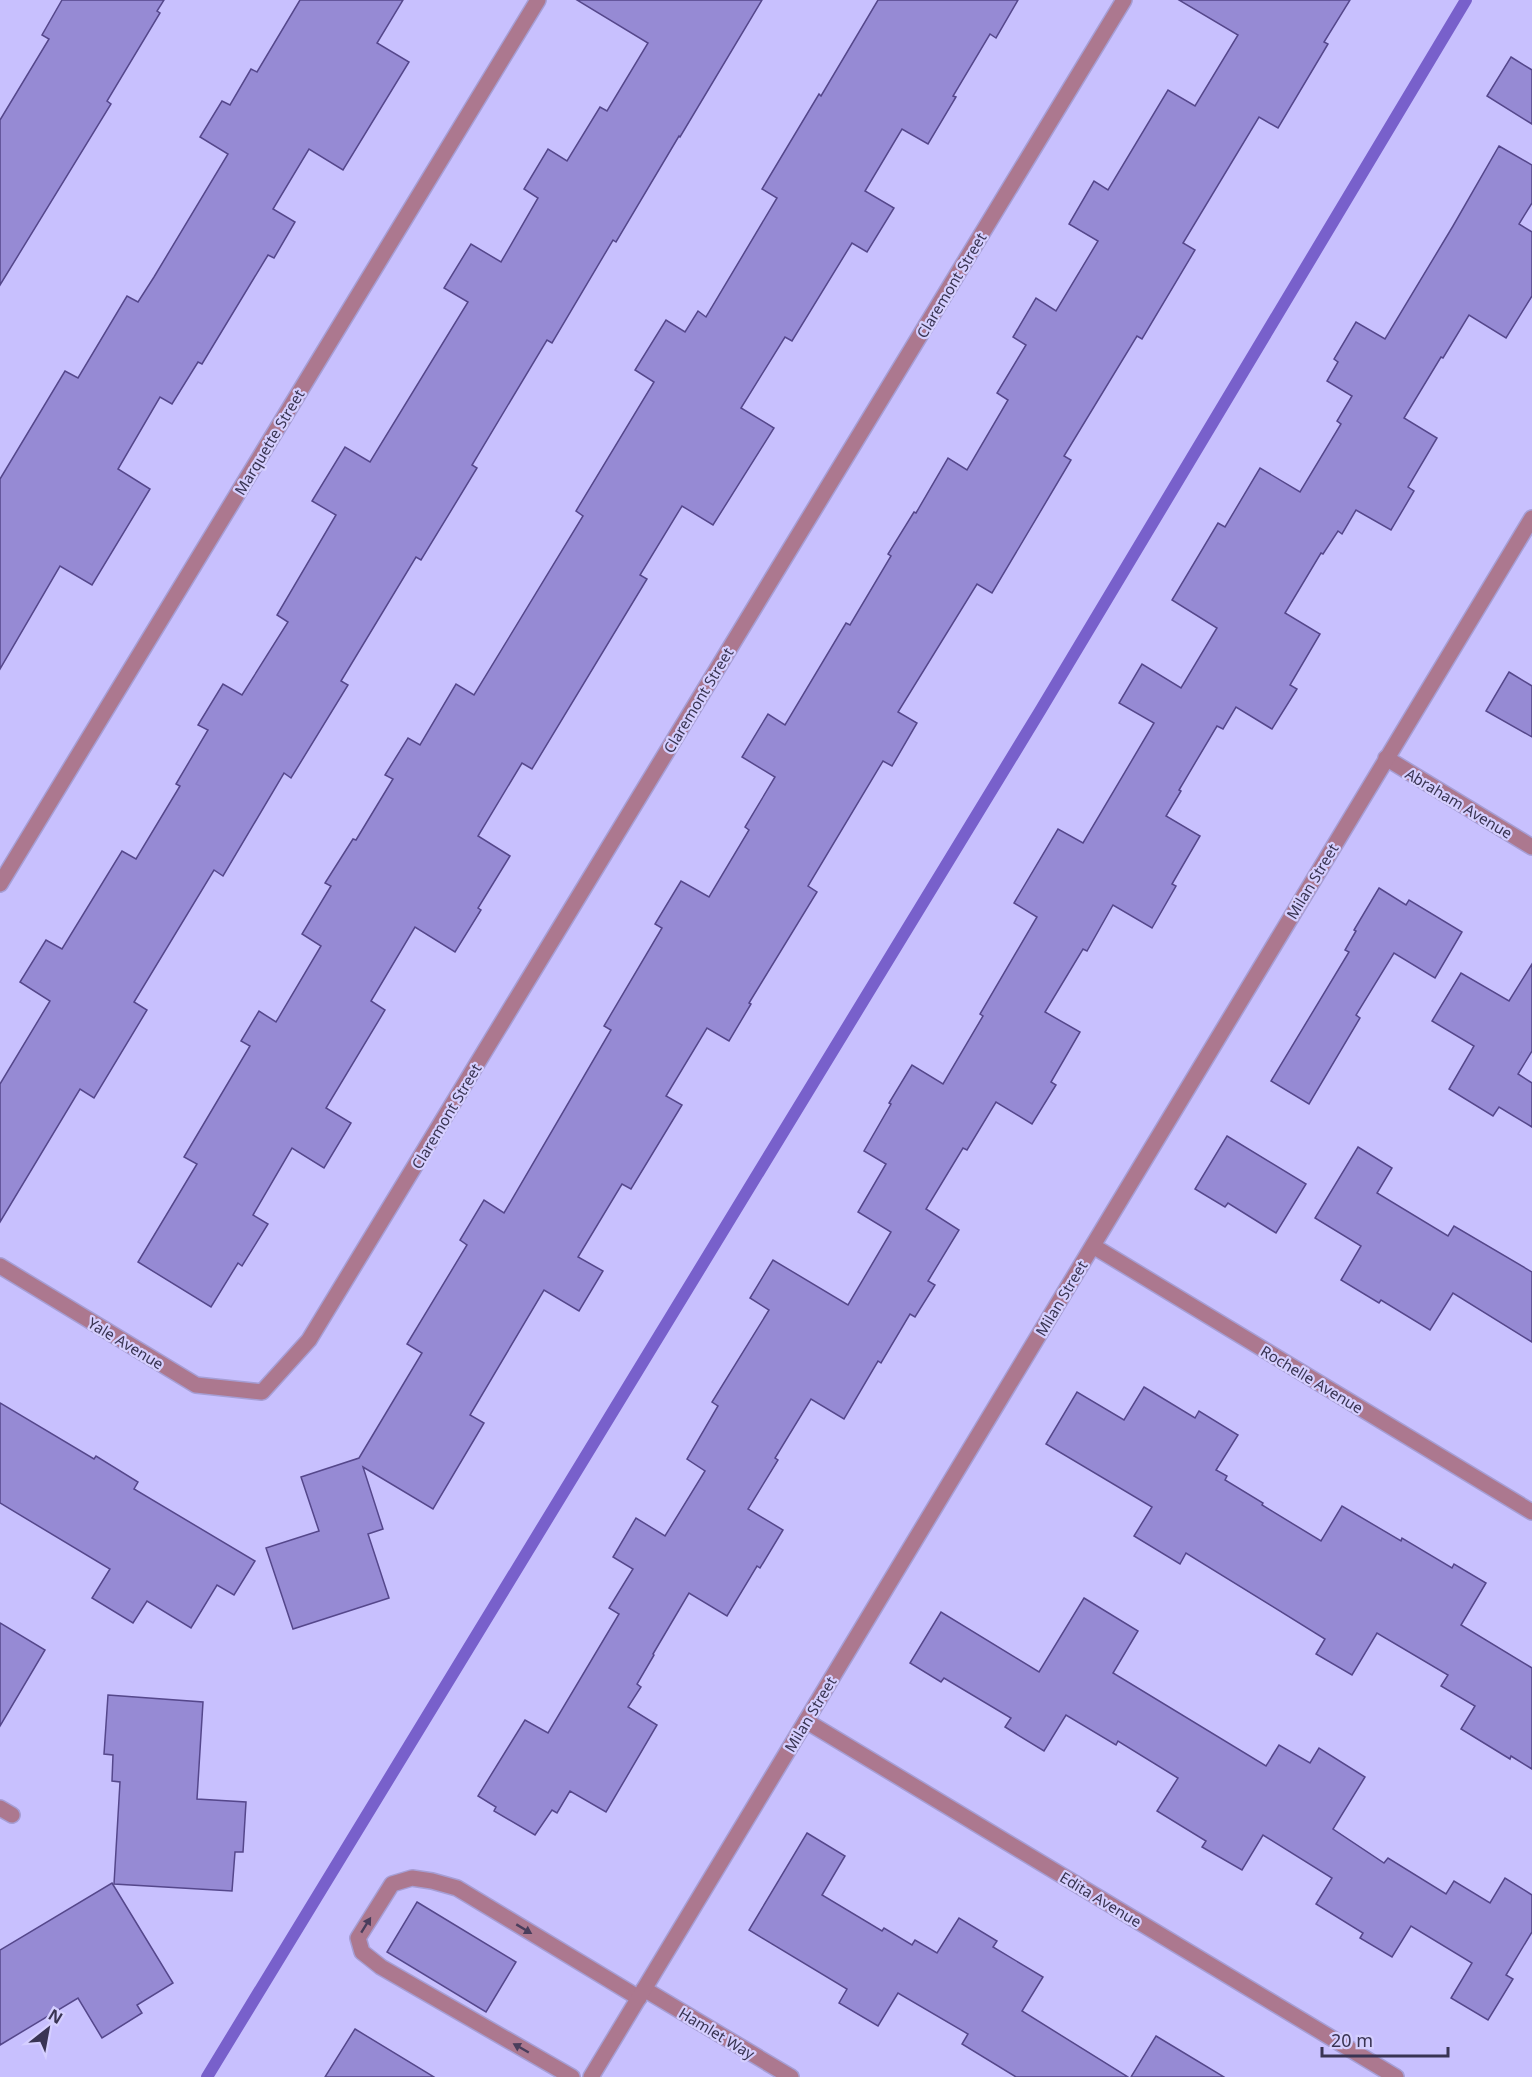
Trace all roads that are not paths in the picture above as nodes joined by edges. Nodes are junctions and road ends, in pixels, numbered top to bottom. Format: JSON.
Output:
{"nodes":[{"id":1,"x":538,"y":0,"type":"edge"},
{"id":2,"x":1124,"y":0,"type":"edge"},
{"id":3,"x":1532,"y":518,"type":"edge"},
{"id":4,"x":1386,"y":759,"type":"junction"},
{"id":5,"x":1532,"y":847,"type":"edge"},
{"id":6,"x":0,"y":884,"type":"edge"},
{"id":7,"x":1093,"y":1246,"type":"junction"},
{"id":8,"x":0,"y":1266,"type":"edge"},
{"id":9,"x":262,"y":1392,"type":"joint"},
{"id":10,"x":1532,"y":1512,"type":"edge"},
{"id":11,"x":806,"y":1721,"type":"junction"},
{"id":12,"x":641,"y":1994,"type":"junction"},
{"id":13,"x":572,"y":2077,"type":"edge"},
{"id":14,"x":591,"y":2077,"type":"edge"},
{"id":15,"x":790,"y":2077,"type":"edge"},
{"id":16,"x":1396,"y":2077,"type":"edge"}],
"edges":[{"from":1,"to":6,"type":"street","name":"Marquette Street"},
{"from":2,"to":9,"type":"street","name":"Claremont Street"},
{"from":3,"to":4,"type":"street","name":"Milan Street"},
{"from":4,"to":5,"type":"street","name":"Abraham Avenue"},
{"from":4,"to":7,"type":"street","name":"Milan Street"},
{"from":7,"to":10,"type":"street","name":"Rochelle Avenue"},
{"from":7,"to":11,"type":"street","name":"Milan Street"},
{"from":8,"to":9,"type":"street","name":"Yale Avenue"},
{"from":11,"to":12,"type":"street","name":"Milan Street"},
{"from":11,"to":16,"type":"street","name":"Edita Avenue"},
{"from":13,"to":12,"type":"street","name":"Hamlet Way","one_way":true},
{"from":12,"to":14,"type":"street","name":"Milan Street"},
{"from":12,"to":15,"type":"street","name":"Hamlet Way"}]}
